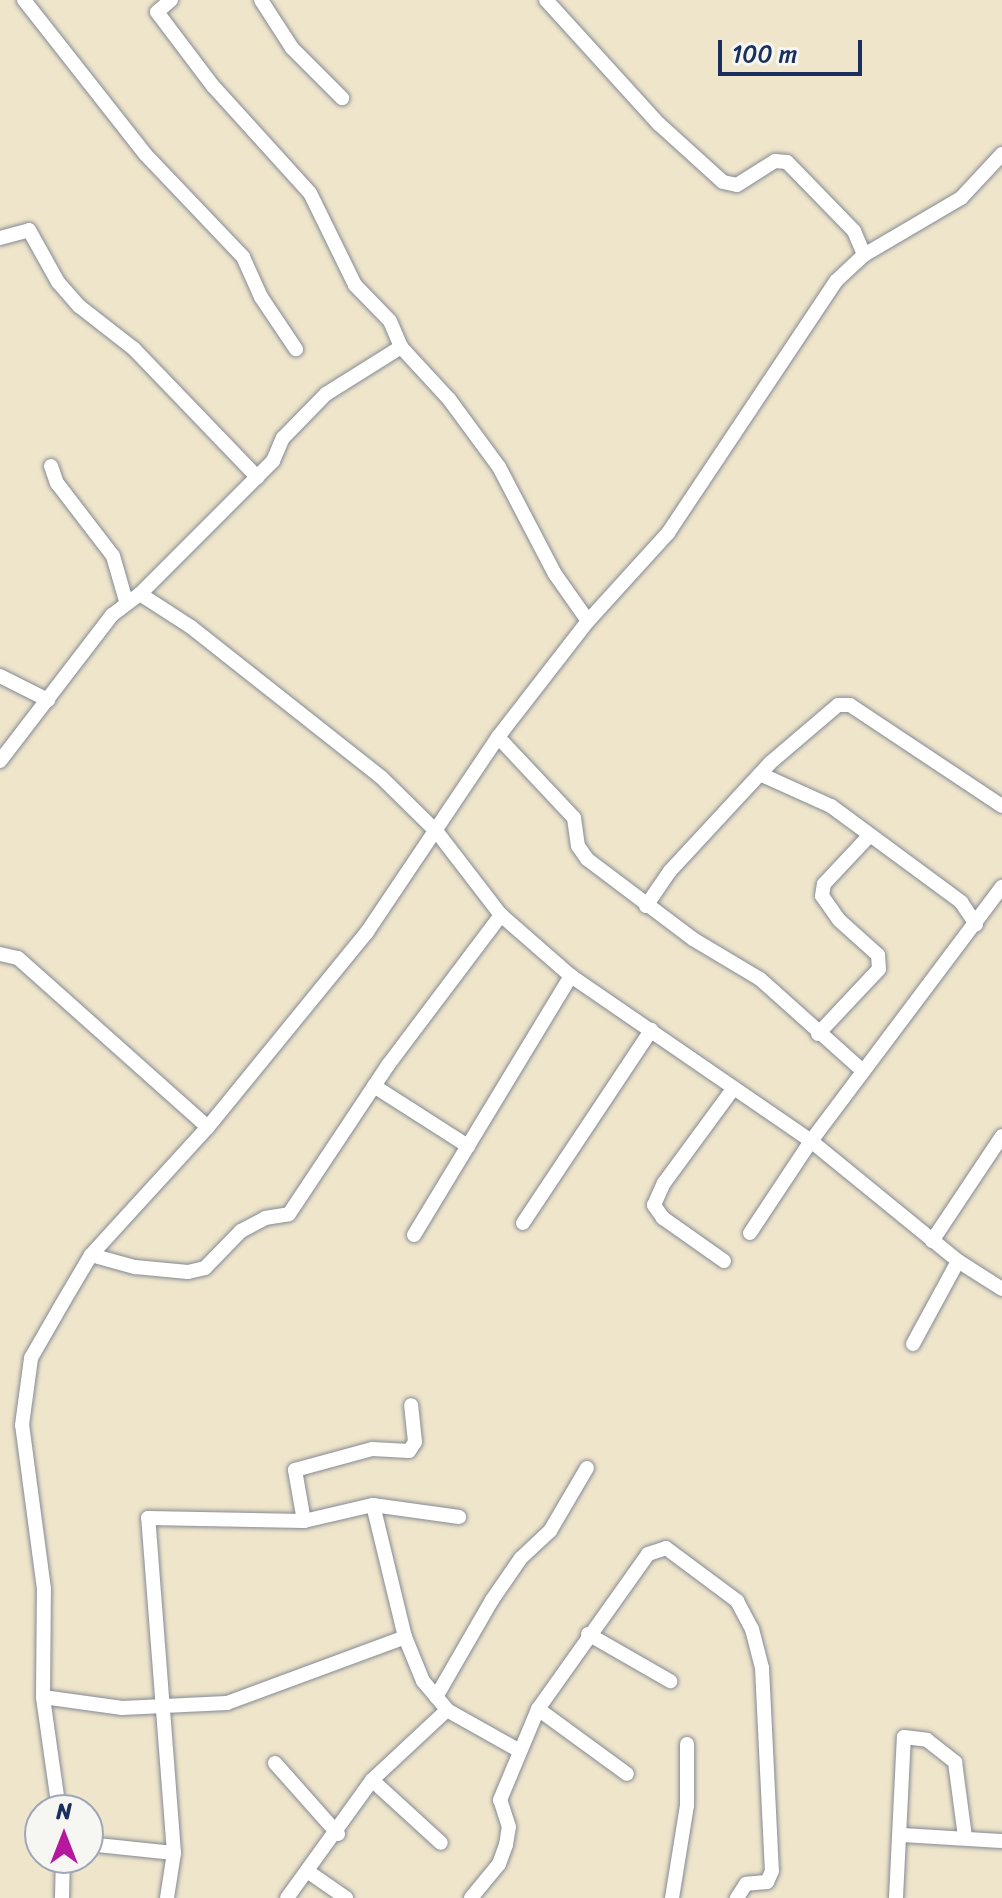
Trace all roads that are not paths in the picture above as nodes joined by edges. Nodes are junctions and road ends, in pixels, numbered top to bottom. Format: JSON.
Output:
{"nodes":[{"id":1,"x":24,"y":0,"type":"edge"},
{"id":2,"x":171,"y":0,"type":"edge"},
{"id":3,"x":261,"y":0,"type":"edge"},
{"id":4,"x":546,"y":0,"type":"edge"},
{"id":5,"x":152,"y":6,"type":"edge"},
{"id":6,"x":342,"y":98,"type":"dead end"},
{"id":7,"x":1002,"y":154,"type":"edge"},
{"id":8,"x":0,"y":238,"type":"edge"},
{"id":9,"x":864,"y":255,"type":"junction"},
{"id":10,"x":401,"y":347,"type":"junction"},
{"id":11,"x":296,"y":349,"type":"dead end"},
{"id":12,"x":51,"y":466,"type":"dead end"},
{"id":13,"x":257,"y":477,"type":"junction"},
{"id":14,"x":133,"y":598,"type":"junction"},
{"id":15,"x":588,"y":621,"type":"junction"},
{"id":16,"x":0,"y":676,"type":"edge"},
{"id":17,"x":48,"y":700,"type":"junction"},
{"id":18,"x":498,"y":737,"type":"junction"},
{"id":19,"x":0,"y":761,"type":"edge"},
{"id":20,"x":760,"y":774,"type":"junction"},
{"id":21,"x":1002,"y":806,"type":"edge"},
{"id":22,"x":437,"y":832,"type":"junction"},
{"id":23,"x":870,"y":835,"type":"junction"},
{"id":24,"x":1002,"y":887,"type":"edge"},
{"id":25,"x":646,"y":906,"type":"junction"},
{"id":26,"x":501,"y":915,"type":"junction"},
{"id":27,"x":976,"y":924,"type":"junction"},
{"id":28,"x":0,"y":954,"type":"edge"},
{"id":29,"x":571,"y":976,"type":"junction"},
{"id":30,"x":651,"y":1030,"type":"junction"},
{"id":31,"x":818,"y":1034,"type":"junction"},
{"id":32,"x":863,"y":1071,"type":"junction"},
{"id":33,"x":374,"y":1086,"type":"junction"},
{"id":34,"x":733,"y":1089,"type":"junction"},
{"id":35,"x":208,"y":1127,"type":"junction"},
{"id":36,"x":1002,"y":1136,"type":"edge"},
{"id":37,"x":811,"y":1141,"type":"junction"},
{"id":38,"x":468,"y":1146,"type":"junction"},
{"id":39,"x":523,"y":1223,"type":"dead end"},
{"id":40,"x":750,"y":1233,"type":"dead end"},
{"id":41,"x":414,"y":1235,"type":"dead end"},
{"id":42,"x":932,"y":1241,"type":"junction"},
{"id":43,"x":91,"y":1255,"type":"junction"},
{"id":44,"x":724,"y":1261,"type":"dead end"},
{"id":45,"x":958,"y":1261,"type":"junction"},
{"id":46,"x":1002,"y":1289,"type":"edge"},
{"id":47,"x":913,"y":1344,"type":"dead end"},
{"id":48,"x":411,"y":1405,"type":"dead end"},
{"id":49,"x":587,"y":1468,"type":"dead end"},
{"id":50,"x":373,"y":1505,"type":"junction"},
{"id":51,"x":459,"y":1517,"type":"dead end"},
{"id":52,"x":304,"y":1521,"type":"junction"},
{"id":53,"x":588,"y":1634,"type":"junction"},
{"id":54,"x":405,"y":1637,"type":"junction"},
{"id":55,"x":670,"y":1681,"type":"dead end"},
{"id":56,"x":43,"y":1697,"type":"junction"},
{"id":57,"x":436,"y":1697,"type":"junction"},
{"id":58,"x":166,"y":1707,"type":"junction"},
{"id":59,"x":538,"y":1709,"type":"junction"},
{"id":60,"x":447,"y":1710,"type":"junction"},
{"id":61,"x":687,"y":1744,"type":"dead end"},
{"id":62,"x":518,"y":1750,"type":"junction"},
{"id":63,"x":275,"y":1763,"type":"dead end"},
{"id":64,"x":627,"y":1774,"type":"dead end"},
{"id":65,"x":372,"y":1780,"type":"junction"},
{"id":66,"x":57,"y":1794,"type":"edge"},
{"id":67,"x":338,"y":1834,"type":"junction"},
{"id":68,"x":901,"y":1835,"type":"junction"},
{"id":69,"x":965,"y":1837,"type":"junction"},
{"id":70,"x":1002,"y":1841,"type":"edge"},
{"id":71,"x":441,"y":1843,"type":"dead end"},
{"id":72,"x":104,"y":1846,"type":"edge"},
{"id":73,"x":174,"y":1853,"type":"junction"},
{"id":74,"x":310,"y":1873,"type":"junction"},
{"id":75,"x":63,"y":1874,"type":"edge"},
{"id":76,"x":62,"y":1898,"type":"edge"},
{"id":77,"x":167,"y":1898,"type":"edge"},
{"id":78,"x":287,"y":1898,"type":"edge"},
{"id":79,"x":346,"y":1898,"type":"edge"},
{"id":80,"x":471,"y":1898,"type":"edge"},
{"id":81,"x":672,"y":1898,"type":"edge"},
{"id":82,"x":737,"y":1898,"type":"edge"},
{"id":83,"x":896,"y":1898,"type":"edge"}],
"edges":[{"from":1,"to":11,"type":"street"},
{"from":2,"to":5,"type":"street"},
{"from":3,"to":6,"type":"street"},
{"from":4,"to":9,"type":"street"},
{"from":5,"to":10,"type":"street"},
{"from":7,"to":9,"type":"street"},
{"from":8,"to":13,"type":"street"},
{"from":9,"to":15,"type":"street"},
{"from":10,"to":13,"type":"street"},
{"from":10,"to":15,"type":"street"},
{"from":12,"to":14,"type":"street"},
{"from":13,"to":14,"type":"street"},
{"from":14,"to":17,"type":"street"},
{"from":14,"to":22,"type":"street"},
{"from":15,"to":18,"type":"street"},
{"from":16,"to":17,"type":"street"},
{"from":17,"to":19,"type":"street"},
{"from":18,"to":22,"type":"street"},
{"from":18,"to":25,"type":"street"},
{"from":20,"to":21,"type":"street"},
{"from":20,"to":23,"type":"street"},
{"from":20,"to":25,"type":"street"},
{"from":22,"to":26,"type":"street"},
{"from":22,"to":35,"type":"street"},
{"from":23,"to":27,"type":"street"},
{"from":23,"to":31,"type":"street"},
{"from":24,"to":27,"type":"street"},
{"from":25,"to":31,"type":"street"},
{"from":26,"to":29,"type":"street"},
{"from":26,"to":33,"type":"street"},
{"from":27,"to":32,"type":"street"},
{"from":28,"to":35,"type":"street"},
{"from":29,"to":30,"type":"street"},
{"from":29,"to":38,"type":"street"},
{"from":30,"to":34,"type":"street"},
{"from":30,"to":39,"type":"street"},
{"from":31,"to":32,"type":"street"},
{"from":32,"to":37,"type":"street"},
{"from":33,"to":38,"type":"street"},
{"from":33,"to":43,"type":"street"},
{"from":34,"to":37,"type":"street"},
{"from":34,"to":44,"type":"street"},
{"from":35,"to":43,"type":"street"},
{"from":36,"to":42,"type":"street"},
{"from":37,"to":40,"type":"street"},
{"from":37,"to":42,"type":"street"},
{"from":38,"to":41,"type":"street"},
{"from":42,"to":45,"type":"street"},
{"from":43,"to":56,"type":"street"},
{"from":45,"to":46,"type":"street"},
{"from":45,"to":47,"type":"street"},
{"from":48,"to":52,"type":"street"},
{"from":49,"to":57,"type":"street"},
{"from":50,"to":51,"type":"street"},
{"from":50,"to":52,"type":"street"},
{"from":50,"to":54,"type":"street"},
{"from":52,"to":58,"type":"street"},
{"from":53,"to":55,"type":"street"},
{"from":53,"to":59,"type":"street"},
{"from":53,"to":82,"type":"street"},
{"from":54,"to":57,"type":"street"},
{"from":54,"to":58,"type":"street"},
{"from":56,"to":58,"type":"street"},
{"from":56,"to":66,"type":"street"},
{"from":57,"to":60,"type":"street"},
{"from":58,"to":73,"type":"street"},
{"from":59,"to":62,"type":"street"},
{"from":59,"to":64,"type":"street"},
{"from":60,"to":62,"type":"street"},
{"from":60,"to":65,"type":"street"},
{"from":61,"to":81,"type":"street"},
{"from":62,"to":80,"type":"street"},
{"from":63,"to":67,"type":"street"},
{"from":65,"to":67,"type":"street"},
{"from":65,"to":71,"type":"street"},
{"from":67,"to":74,"type":"street"},
{"from":68,"to":69,"type":"street"},
{"from":68,"to":69,"type":"street"},
{"from":68,"to":83,"type":"street"},
{"from":69,"to":70,"type":"street"},
{"from":72,"to":73,"type":"street"},
{"from":73,"to":77,"type":"street"},
{"from":74,"to":78,"type":"street"},
{"from":74,"to":79,"type":"street"},
{"from":75,"to":76,"type":"street"}]}
